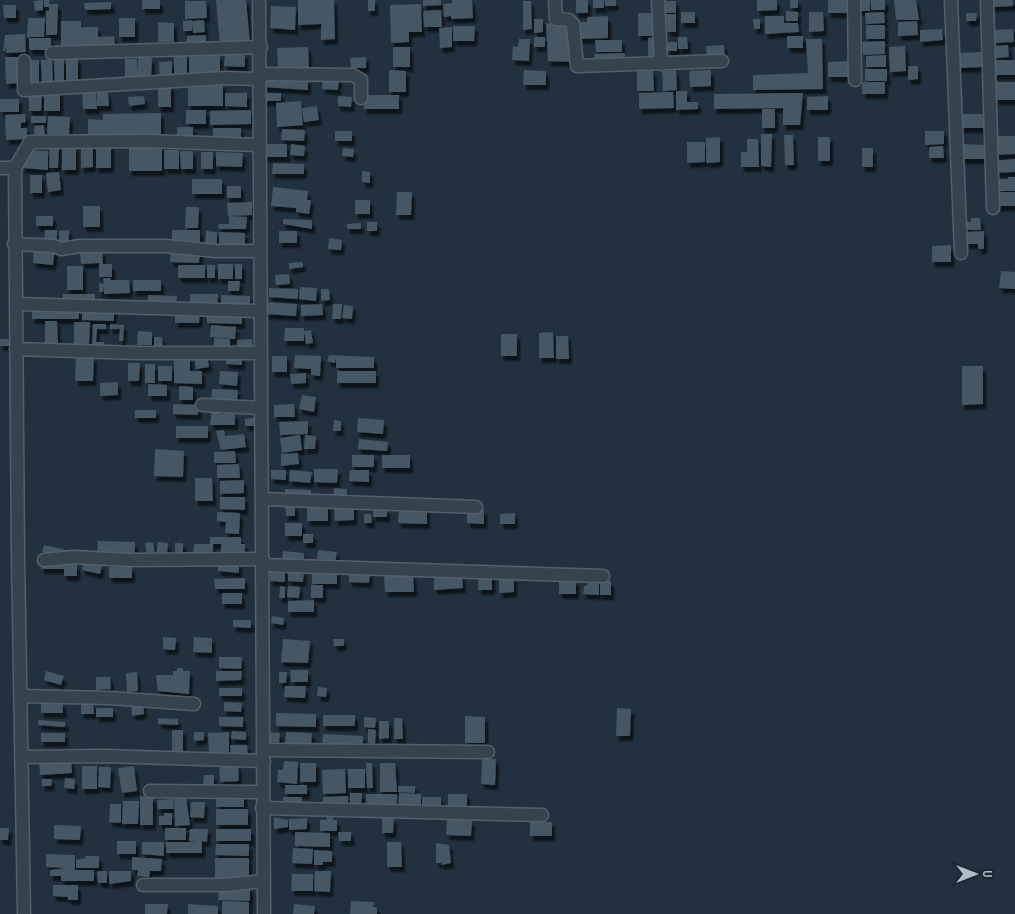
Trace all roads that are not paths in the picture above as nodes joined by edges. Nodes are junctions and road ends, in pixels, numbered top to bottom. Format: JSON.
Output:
{"nodes":[{"id":1,"x":260,"y":0,"type":"edge"},
{"id":2,"x":555,"y":0,"type":"edge"},
{"id":3,"x":658,"y":0,"type":"edge"},
{"id":4,"x":854,"y":0,"type":"edge"},
{"id":5,"x":951,"y":0,"type":"edge"},
{"id":6,"x":987,"y":0,"type":"edge"},
{"id":7,"x":261,"y":47,"type":"junction"},
{"id":8,"x":52,"y":54,"type":"dead end"},
{"id":9,"x":24,"y":61,"type":"dead end"},
{"id":10,"x":722,"y":61,"type":"dead end"},
{"id":11,"x":661,"y":64,"type":"junction"},
{"id":12,"x":261,"y":76,"type":"junction"},
{"id":13,"x":855,"y":80,"type":"dead end"},
{"id":14,"x":361,"y":98,"type":"dead end"},
{"id":15,"x":259,"y":145,"type":"junction"},
{"id":16,"x":0,"y":168,"type":"edge"},
{"id":17,"x":15,"y":168,"type":"junction"},
{"id":18,"x":994,"y":208,"type":"dead end"},
{"id":19,"x":14,"y":244,"type":"junction"},
{"id":20,"x":259,"y":251,"type":"junction"},
{"id":21,"x":961,"y":253,"type":"dead end"},
{"id":22,"x":17,"y":304,"type":"junction"},
{"id":23,"x":260,"y":311,"type":"junction"},
{"id":24,"x":16,"y":349,"type":"junction"},
{"id":25,"x":260,"y":353,"type":"junction"},
{"id":26,"x":202,"y":405,"type":"dead end"},
{"id":27,"x":260,"y":408,"type":"junction"},
{"id":28,"x":263,"y":499,"type":"junction"},
{"id":29,"x":476,"y":507,"type":"dead end"},
{"id":30,"x":44,"y":560,"type":"dead end"},
{"id":31,"x":263,"y":562,"type":"junction"},
{"id":32,"x":603,"y":576,"type":"dead end"},
{"id":33,"x":21,"y":696,"type":"junction"},
{"id":34,"x":194,"y":704,"type":"dead end"},
{"id":35,"x":488,"y":752,"type":"dead end"},
{"id":36,"x":264,"y":756,"type":"junction"},
{"id":37,"x":21,"y":757,"type":"junction"},
{"id":38,"x":150,"y":792,"type":"dead end"},
{"id":39,"x":263,"y":792,"type":"junction"},
{"id":40,"x":262,"y":808,"type":"junction"},
{"id":41,"x":542,"y":815,"type":"dead end"},
{"id":42,"x":263,"y":882,"type":"junction"},
{"id":43,"x":143,"y":885,"type":"dead end"},
{"id":44,"x":24,"y":914,"type":"edge"},
{"id":45,"x":264,"y":914,"type":"edge"}],
"edges":[{"from":1,"to":7,"type":"street"},
{"from":2,"to":11,"type":"street"},
{"from":3,"to":11,"type":"street"},
{"from":4,"to":13,"type":"street"},
{"from":5,"to":21,"type":"street"},
{"from":6,"to":18,"type":"street"},
{"from":7,"to":8,"type":"street"},
{"from":7,"to":12,"type":"street"},
{"from":9,"to":12,"type":"street"},
{"from":10,"to":11,"type":"street"},
{"from":12,"to":14,"type":"street"},
{"from":12,"to":15,"type":"street"},
{"from":15,"to":17,"type":"street"},
{"from":15,"to":20,"type":"street"},
{"from":16,"to":17,"type":"street"},
{"from":17,"to":19,"type":"street"},
{"from":19,"to":20,"type":"street"},
{"from":19,"to":22,"type":"street"},
{"from":20,"to":23,"type":"street"},
{"from":22,"to":23,"type":"street"},
{"from":22,"to":24,"type":"street"},
{"from":23,"to":25,"type":"street"},
{"from":24,"to":25,"type":"street"},
{"from":24,"to":33,"type":"street"},
{"from":25,"to":27,"type":"street"},
{"from":26,"to":27,"type":"street"},
{"from":27,"to":28,"type":"street"},
{"from":28,"to":29,"type":"street"},
{"from":28,"to":31,"type":"street"},
{"from":30,"to":31,"type":"street"},
{"from":31,"to":32,"type":"street"},
{"from":31,"to":36,"type":"street"},
{"from":33,"to":34,"type":"street"},
{"from":33,"to":37,"type":"street"},
{"from":35,"to":36,"type":"street"},
{"from":36,"to":37,"type":"street"},
{"from":36,"to":39,"type":"street"},
{"from":37,"to":44,"type":"street"},
{"from":38,"to":39,"type":"street"},
{"from":39,"to":40,"type":"street"},
{"from":40,"to":41,"type":"street"},
{"from":40,"to":42,"type":"street"},
{"from":42,"to":43,"type":"street"},
{"from":42,"to":45,"type":"street"}]}
